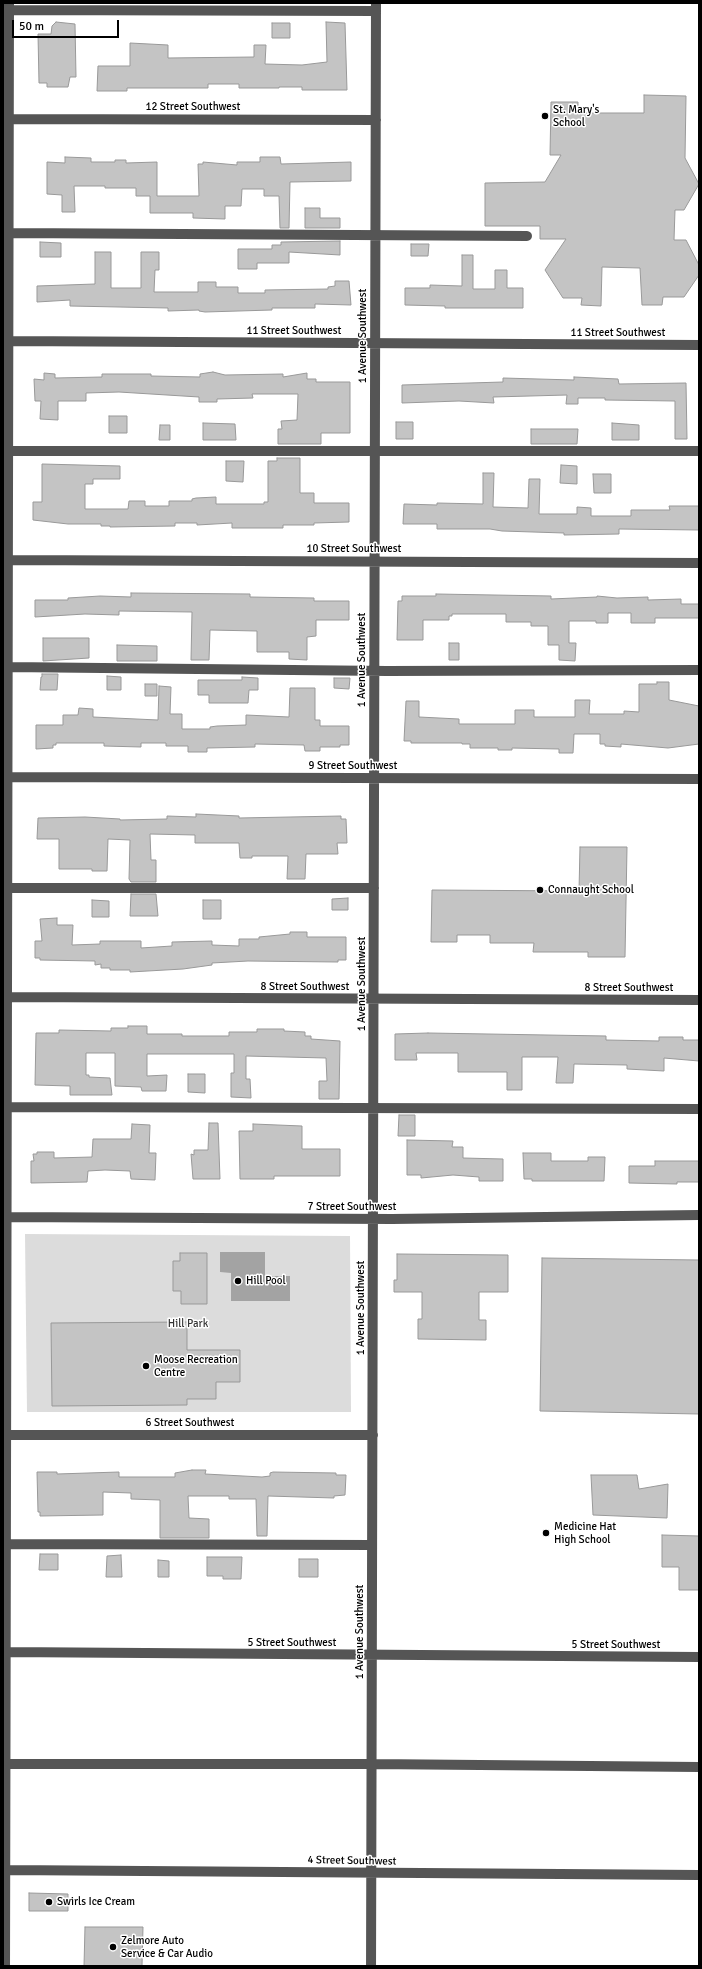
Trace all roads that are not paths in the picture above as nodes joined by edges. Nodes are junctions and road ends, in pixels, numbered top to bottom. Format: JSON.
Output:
{"nodes":[{"id":1,"x":9,"y":6,"type":"edge"},
{"id":2,"x":45,"y":6,"type":"edge"},
{"id":3,"x":206,"y":6,"type":"edge"},
{"id":4,"x":376,"y":7,"type":"edge"},
{"id":5,"x":6,"y":87,"type":"edge"},
{"id":6,"x":9,"y":119,"type":"junction"},
{"id":7,"x":376,"y":120,"type":"junction"},
{"id":8,"x":6,"y":195,"type":"edge"},
{"id":9,"x":10,"y":233,"type":"junction"},
{"id":10,"x":375,"y":235,"type":"junction"},
{"id":11,"x":527,"y":236,"type":"dead end"},
{"id":12,"x":6,"y":308,"type":"edge"},
{"id":13,"x":9,"y":341,"type":"junction"},
{"id":14,"x":375,"y":343,"type":"junction"},
{"id":15,"x":699,"y":345,"type":"edge"},
{"id":16,"x":6,"y":420,"type":"edge"},
{"id":17,"x":9,"y":451,"type":"junction"},
{"id":18,"x":699,"y":451,"type":"edge"},
{"id":19,"x":375,"y":452,"type":"junction"},
{"id":20,"x":6,"y":537,"type":"edge"},
{"id":21,"x":8,"y":560,"type":"junction"},
{"id":22,"x":374,"y":561,"type":"junction"},
{"id":23,"x":699,"y":563,"type":"edge"},
{"id":24,"x":5,"y":646,"type":"edge"},
{"id":25,"x":8,"y":667,"type":"junction"},
{"id":26,"x":374,"y":670,"type":"junction"},
{"id":27,"x":699,"y":670,"type":"edge"},
{"id":28,"x":5,"y":760,"type":"edge"},
{"id":29,"x":7,"y":777,"type":"junction"},
{"id":30,"x":374,"y":778,"type":"junction"},
{"id":31,"x":699,"y":779,"type":"edge"},
{"id":32,"x":5,"y":870,"type":"edge"},
{"id":33,"x":7,"y":888,"type":"junction"},
{"id":34,"x":374,"y":888,"type":"junction"},
{"id":35,"x":5,"y":984,"type":"edge"},
{"id":36,"x":6,"y":997,"type":"junction"},
{"id":37,"x":374,"y":999,"type":"junction"},
{"id":38,"x":699,"y":1000,"type":"edge"},
{"id":39,"x":4,"y":1095,"type":"edge"},
{"id":40,"x":6,"y":1107,"type":"junction"},
{"id":41,"x":373,"y":1107,"type":"junction"},
{"id":42,"x":699,"y":1109,"type":"edge"},
{"id":43,"x":699,"y":1215,"type":"edge"},
{"id":44,"x":4,"y":1217,"type":"edge"},
{"id":45,"x":373,"y":1219,"type":"junction"},
{"id":46,"x":4,"y":1285,"type":"edge"},
{"id":47,"x":5,"y":1435,"type":"edge"},
{"id":48,"x":372,"y":1435,"type":"junction"},
{"id":49,"x":5,"y":1511,"type":"edge"},
{"id":50,"x":6,"y":1544,"type":"junction"},
{"id":51,"x":372,"y":1545,"type":"junction"},
{"id":52,"x":4,"y":1638,"type":"edge"},
{"id":53,"x":6,"y":1652,"type":"junction"},
{"id":54,"x":372,"y":1655,"type":"junction"},
{"id":55,"x":699,"y":1657,"type":"edge"},
{"id":56,"x":372,"y":1764,"type":"junction"},
{"id":57,"x":4,"y":1765,"type":"edge"},
{"id":58,"x":699,"y":1767,"type":"edge"},
{"id":59,"x":5,"y":1870,"type":"junction"},
{"id":60,"x":372,"y":1873,"type":"junction"},
{"id":61,"x":699,"y":1875,"type":"edge"},
{"id":62,"x":4,"y":1898,"type":"edge"},
{"id":63,"x":5,"y":1966,"type":"edge"},
{"id":64,"x":371,"y":1966,"type":"edge"}],
"edges":[{"from":1,"to":2,"type":"street"},
{"from":1,"to":5,"type":"street"},
{"from":2,"to":3,"type":"street"},
{"from":3,"to":4,"type":"street"},
{"from":4,"to":7,"type":"street","name":"1 Avenue Southwest"},
{"from":5,"to":6,"type":"street"},
{"from":6,"to":7,"type":"street","name":"12 Street Southwest"},
{"from":6,"to":8,"type":"street"},
{"from":7,"to":10,"type":"street","name":"1 Avenue Southwest"},
{"from":8,"to":9,"type":"street"},
{"from":9,"to":10,"type":"street"},
{"from":9,"to":12,"type":"street"},
{"from":10,"to":11,"type":"street"},
{"from":10,"to":14,"type":"street","name":"1 Avenue Southwest"},
{"from":12,"to":13,"type":"street"},
{"from":13,"to":14,"type":"street","name":"11 Street Southwest"},
{"from":13,"to":16,"type":"street"},
{"from":14,"to":15,"type":"street","name":"11 Street Southwest"},
{"from":14,"to":19,"type":"street","name":"1 Avenue Southwest"},
{"from":16,"to":17,"type":"street"},
{"from":17,"to":19,"type":"street"},
{"from":17,"to":20,"type":"street"},
{"from":18,"to":19,"type":"street"},
{"from":19,"to":22,"type":"street","name":"1 Avenue Southwest"},
{"from":20,"to":21,"type":"street"},
{"from":21,"to":22,"type":"street","name":"10 Street Southwest"},
{"from":21,"to":24,"type":"street"},
{"from":22,"to":23,"type":"street","name":"10 Street Southwest"},
{"from":22,"to":26,"type":"street","name":"1 Avenue Southwest"},
{"from":24,"to":25,"type":"street"},
{"from":25,"to":26,"type":"street"},
{"from":25,"to":28,"type":"street"},
{"from":26,"to":27,"type":"street"},
{"from":26,"to":30,"type":"street","name":"1 Avenue Southwest"},
{"from":28,"to":29,"type":"street"},
{"from":29,"to":30,"type":"street","name":"9 Street Southwest"},
{"from":29,"to":32,"type":"street"},
{"from":30,"to":31,"type":"street","name":"9 Street Southwest"},
{"from":30,"to":34,"type":"street","name":"1 Avenue Southwest"},
{"from":32,"to":33,"type":"street"},
{"from":33,"to":34,"type":"street"},
{"from":33,"to":35,"type":"street"},
{"from":34,"to":37,"type":"street","name":"1 Avenue Southwest"},
{"from":35,"to":36,"type":"street"},
{"from":36,"to":37,"type":"street","name":"8 Street Southwest"},
{"from":36,"to":39,"type":"street"},
{"from":37,"to":38,"type":"street","name":"8 Street Southwest"},
{"from":37,"to":41,"type":"street","name":"1 Avenue Southwest"},
{"from":39,"to":40,"type":"street"},
{"from":40,"to":41,"type":"street"},
{"from":40,"to":44,"type":"street"},
{"from":41,"to":42,"type":"street"},
{"from":41,"to":45,"type":"street","name":"1 Avenue Southwest"},
{"from":43,"to":45,"type":"street","name":"7 Street Southwest"},
{"from":44,"to":45,"type":"street","name":"7 Street Southwest"},
{"from":44,"to":46,"type":"street"},
{"from":45,"to":48,"type":"street","name":"1 Avenue Southwest"},
{"from":46,"to":47,"type":"street"},
{"from":47,"to":48,"type":"street","name":"6 Street Southwest"},
{"from":47,"to":49,"type":"street"},
{"from":48,"to":51,"type":"street","name":"1 Avenue Southwest"},
{"from":49,"to":50,"type":"street"},
{"from":50,"to":51,"type":"street"},
{"from":50,"to":52,"type":"street"},
{"from":51,"to":54,"type":"street","name":"1 Avenue Southwest"},
{"from":52,"to":53,"type":"street"},
{"from":53,"to":54,"type":"street","name":"5 Street Southwest"},
{"from":53,"to":57,"type":"street"},
{"from":54,"to":55,"type":"street","name":"5 Street Southwest"},
{"from":54,"to":56,"type":"street","name":"1 Avenue Southwest"},
{"from":56,"to":57,"type":"street"},
{"from":56,"to":58,"type":"street"},
{"from":56,"to":60,"type":"street","name":"1 Avenue Southwest"},
{"from":57,"to":59,"type":"street"},
{"from":59,"to":60,"type":"street","name":"4 Street Southwest"},
{"from":59,"to":62,"type":"street"},
{"from":60,"to":61,"type":"street","name":"4 Street Southwest"},
{"from":60,"to":64,"type":"street","name":"1 Avenue Southwest"},
{"from":62,"to":63,"type":"street"}]}
